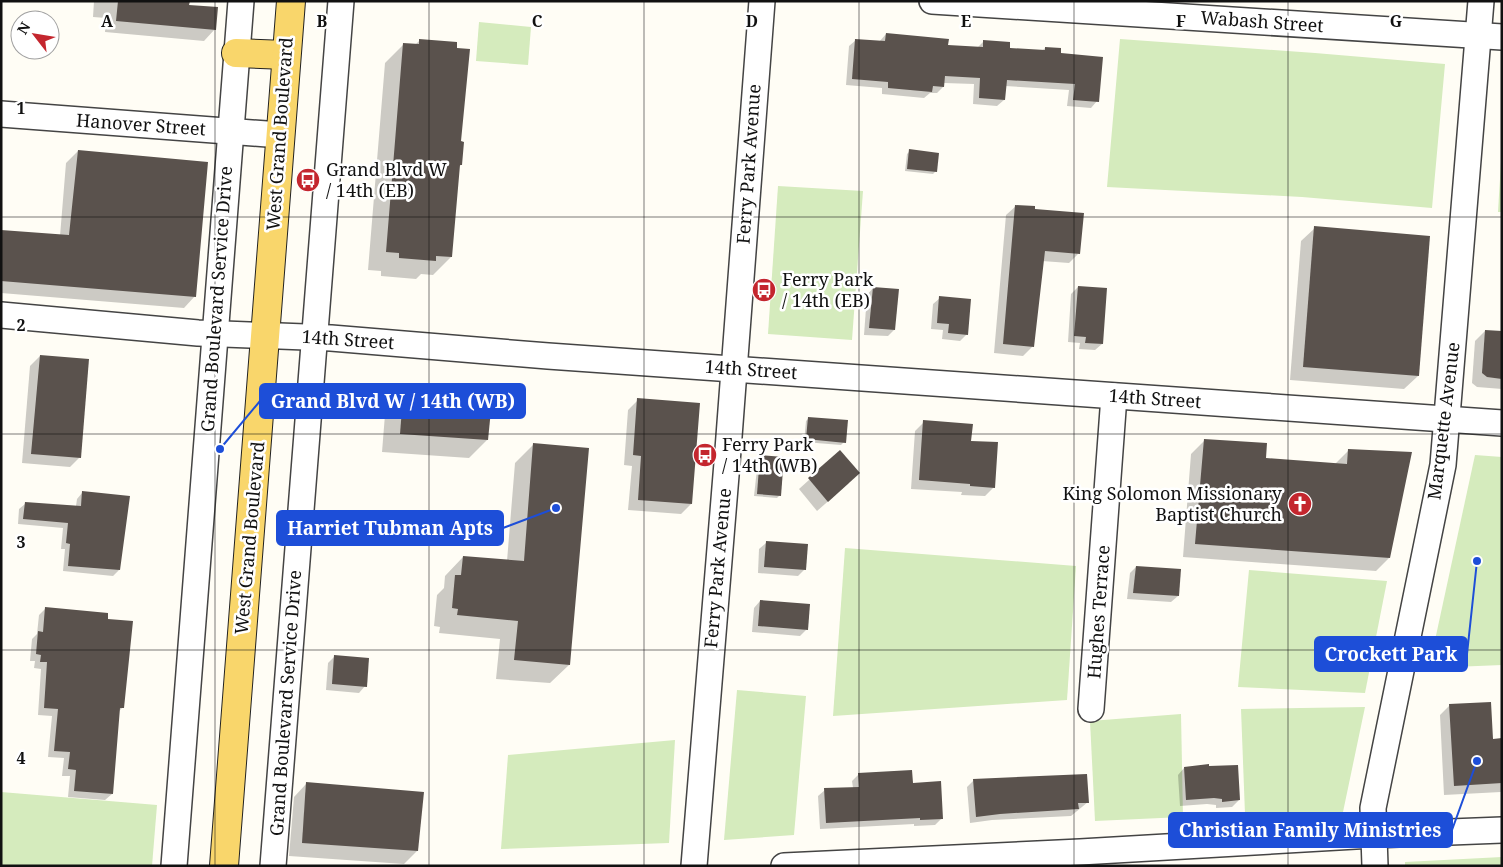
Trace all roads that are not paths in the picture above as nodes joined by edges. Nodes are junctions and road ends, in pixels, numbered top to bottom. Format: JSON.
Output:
{"nodes":[{"id":1,"x":240,"y":1,"type":"edge"},
{"id":2,"x":291,"y":1,"type":"edge"},
{"id":3,"x":341,"y":1,"type":"edge"},
{"id":4,"x":762,"y":1,"type":"edge"},
{"id":5,"x":932,"y":1,"type":"edge"},
{"id":6,"x":1481,"y":1,"type":"edge"},
{"id":7,"x":1490,"y":37,"type":"edge"},
{"id":8,"x":236,"y":52,"type":"junction"},
{"id":9,"x":286,"y":56,"type":"junction"},
{"id":10,"x":1,"y":114,"type":"edge"},
{"id":11,"x":230,"y":132,"type":"junction"},
{"id":12,"x":280,"y":135,"type":"junction"},
{"id":13,"x":1,"y":316,"type":"edge"},
{"id":14,"x":215,"y":334,"type":"junction"},
{"id":15,"x":264,"y":336,"type":"junction"},
{"id":16,"x":314,"y":337,"type":"junction"},
{"id":17,"x":734,"y":368,"type":"junction"},
{"id":18,"x":1114,"y":396,"type":"junction"},
{"id":19,"x":1448,"y":419,"type":"junction"},
{"id":20,"x":1502,"y":423,"type":"edge"},
{"id":21,"x":1091,"y":709,"type":"dead end"},
{"id":22,"x":1502,"y":830,"type":"edge"},
{"id":23,"x":1373,"y":835,"type":"junction"},
{"id":24,"x":174,"y":866,"type":"edge"},
{"id":25,"x":224,"y":866,"type":"edge"},
{"id":26,"x":273,"y":866,"type":"edge"},
{"id":27,"x":694,"y":866,"type":"edge"},
{"id":28,"x":784,"y":866,"type":"edge"},
{"id":29,"x":1375,"y":866,"type":"edge"}],
"edges":[{"from":1,"to":8,"type":"street","name":"Grand Boulevard Service Drive"},
{"from":2,"to":9,"type":"main road","name":"West Grand Boulevard"},
{"from":3,"to":16,"type":"street","name":"Grand Boulevard Service Drive"},
{"from":4,"to":17,"type":"street","name":"Ferry Park Avenue"},
{"from":5,"to":7,"type":"street","name":"Wabash Street"},
{"from":6,"to":7,"type":"street","name":"Marquette Avenue"},
{"from":7,"to":19,"type":"street","name":"Marquette Avenue"},
{"from":8,"to":9,"type":"main road"},
{"from":8,"to":11,"type":"street","name":"Grand Boulevard Service Drive"},
{"from":9,"to":12,"type":"main road","name":"West Grand Boulevard"},
{"from":10,"to":11,"type":"street","name":"Hanover Street"},
{"from":11,"to":12,"type":"street","name":"Hanover Street"},
{"from":11,"to":14,"type":"street","name":"Grand Boulevard Service Drive"},
{"from":12,"to":15,"type":"main road","name":"West Grand Boulevard"},
{"from":13,"to":14,"type":"street","name":"14th Street"},
{"from":14,"to":15,"type":"street","name":"14th Street"},
{"from":14,"to":24,"type":"street","name":"Grand Boulevard Service Drive"},
{"from":15,"to":16,"type":"street","name":"14th Street"},
{"from":15,"to":25,"type":"main road","name":"West Grand Boulevard"},
{"from":16,"to":17,"type":"street","name":"14th Street"},
{"from":16,"to":26,"type":"street","name":"Grand Boulevard Service Drive"},
{"from":17,"to":18,"type":"street","name":"14th Street"},
{"from":17,"to":27,"type":"street","name":"Ferry Park Avenue"},
{"from":18,"to":19,"type":"street","name":"14th Street"},
{"from":18,"to":21,"type":"street","name":"Hughes Terrace"},
{"from":19,"to":20,"type":"street","name":"14th Street"},
{"from":19,"to":23,"type":"street","name":"Marquette Avenue"},
{"from":22,"to":23,"type":"street"},
{"from":23,"to":28,"type":"street"},
{"from":23,"to":29,"type":"street","name":"Marquette Avenue"}]}
